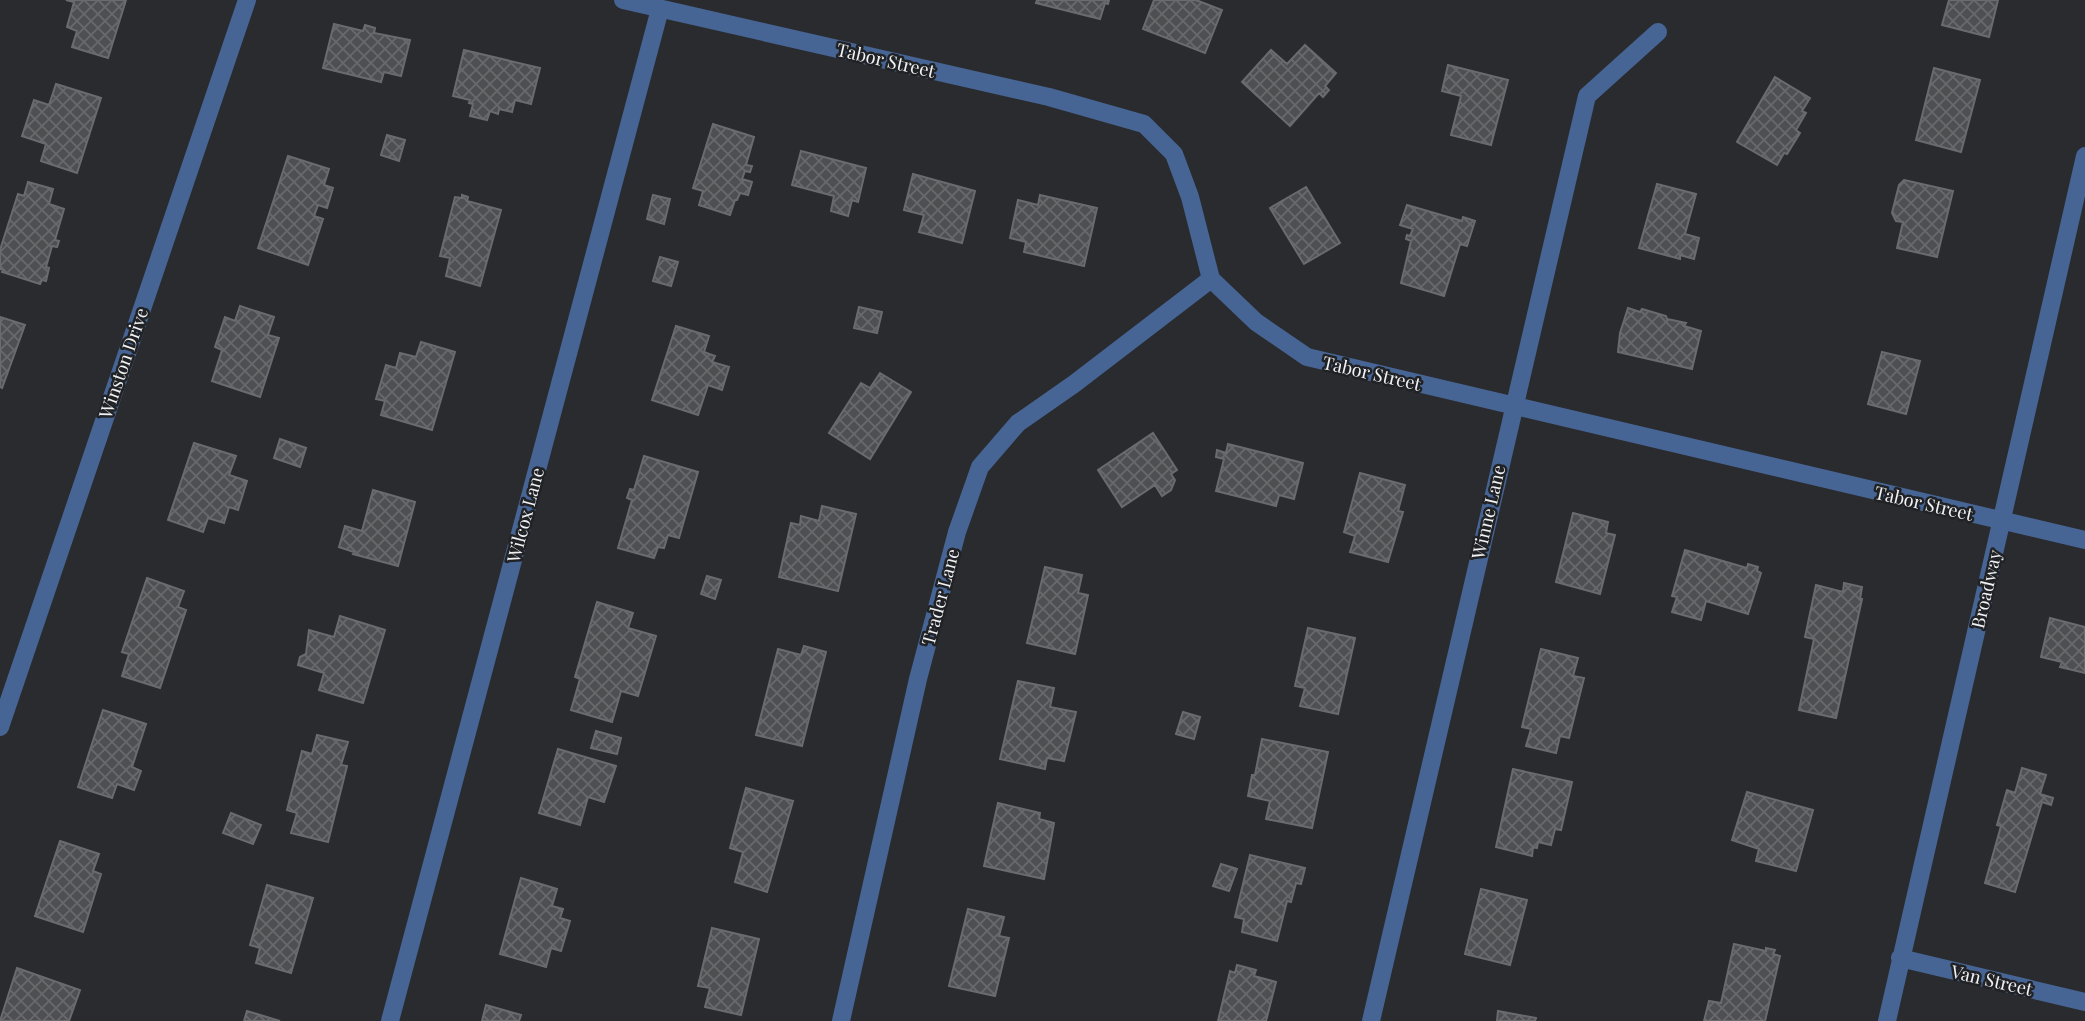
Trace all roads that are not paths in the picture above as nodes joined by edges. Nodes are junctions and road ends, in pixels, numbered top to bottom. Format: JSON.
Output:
{"nodes":[{"id":1,"x":247,"y":0,"type":"edge"},
{"id":2,"x":623,"y":0,"type":"edge"},
{"id":3,"x":660,"y":9,"type":"junction"},
{"id":4,"x":1658,"y":32,"type":"dead end"},
{"id":5,"x":2085,"y":156,"type":"edge"},
{"id":6,"x":1211,"y":279,"type":"junction"},
{"id":7,"x":1513,"y":406,"type":"junction"},
{"id":8,"x":2002,"y":521,"type":"junction"},
{"id":9,"x":2085,"y":540,"type":"edge"},
{"id":10,"x":0,"y":727,"type":"edge"},
{"id":11,"x":1900,"y":958,"type":"junction"},
{"id":12,"x":2085,"y":1002,"type":"edge"},
{"id":13,"x":390,"y":1021,"type":"edge"},
{"id":14,"x":841,"y":1021,"type":"edge"},
{"id":15,"x":1371,"y":1021,"type":"edge"},
{"id":16,"x":1887,"y":1021,"type":"edge"}],
"edges":[{"from":1,"to":10,"type":"street","name":"Winston Drive"},
{"from":2,"to":3,"type":"street","name":"Tabor Street"},
{"from":3,"to":6,"type":"street","name":"Tabor Street"},
{"from":3,"to":13,"type":"street","name":"Wilcox Lane"},
{"from":4,"to":7,"type":"street","name":"Winne Lane"},
{"from":5,"to":8,"type":"street","name":"Broadway"},
{"from":6,"to":7,"type":"street","name":"Tabor Street"},
{"from":6,"to":14,"type":"street","name":"Trader Lane"},
{"from":7,"to":8,"type":"street","name":"Tabor Street"},
{"from":7,"to":15,"type":"street","name":"Winne Lane"},
{"from":8,"to":9,"type":"street","name":"Tabor Street"},
{"from":8,"to":11,"type":"street","name":"Broadway"},
{"from":11,"to":12,"type":"street","name":"Van Street"},
{"from":11,"to":16,"type":"street","name":"Broadway"}]}
